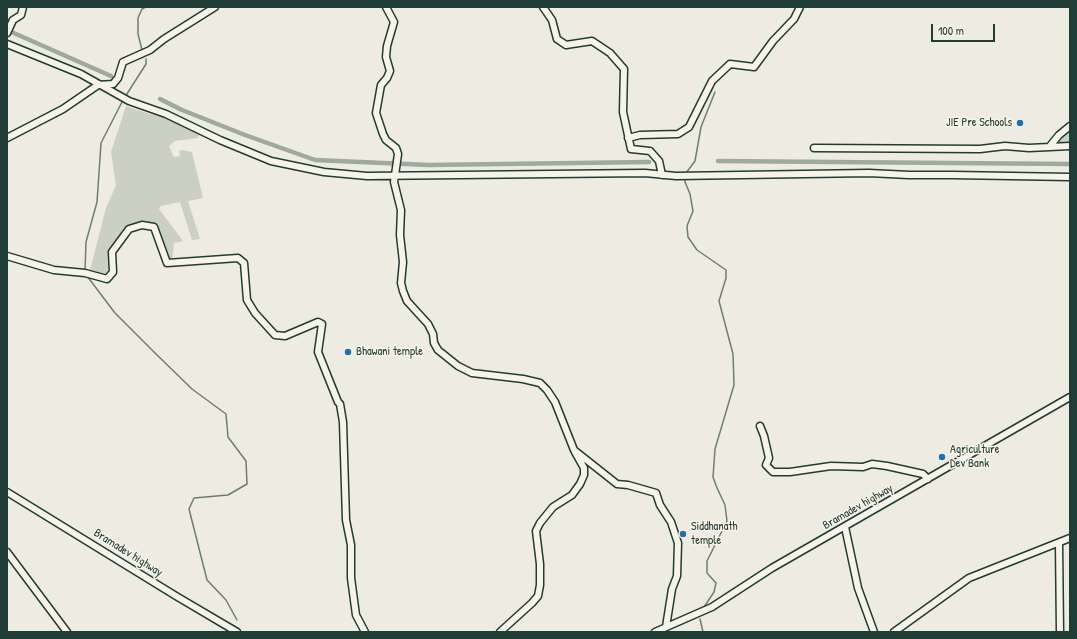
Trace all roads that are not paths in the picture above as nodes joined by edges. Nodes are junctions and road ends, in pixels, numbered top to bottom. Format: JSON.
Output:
{"nodes":[{"id":1,"x":23,"y":7,"type":"edge"},
{"id":2,"x":215,"y":7,"type":"edge"},
{"id":3,"x":386,"y":7,"type":"edge"},
{"id":4,"x":543,"y":7,"type":"edge"},
{"id":5,"x":800,"y":7,"type":"edge"},
{"id":6,"x":10,"y":21,"type":"edge"},
{"id":7,"x":7,"y":33,"type":"edge"},
{"id":8,"x":7,"y":44,"type":"edge"},
{"id":9,"x":98,"y":85,"type":"junction"},
{"id":10,"x":1070,"y":126,"type":"edge"},
{"id":11,"x":7,"y":138,"type":"edge"},
{"id":12,"x":628,"y":138,"type":"junction"},
{"id":13,"x":1050,"y":146,"type":"junction"},
{"id":14,"x":1070,"y":146,"type":"edge"},
{"id":15,"x":814,"y":148,"type":"dead end"},
{"id":16,"x":396,"y":175,"type":"junction"},
{"id":17,"x":662,"y":175,"type":"junction"},
{"id":18,"x":1070,"y":177,"type":"edge"},
{"id":19,"x":7,"y":256,"type":"edge"},
{"id":20,"x":1070,"y":397,"type":"edge"},
{"id":21,"x":760,"y":426,"type":"dead end"},
{"id":22,"x":574,"y":450,"type":"junction"},
{"id":23,"x":928,"y":479,"type":"junction"},
{"id":24,"x":7,"y":492,"type":"edge"},
{"id":25,"x":845,"y":526,"type":"junction"},
{"id":26,"x":1070,"y":538,"type":"edge"},
{"id":27,"x":1059,"y":543,"type":"junction"},
{"id":28,"x":7,"y":552,"type":"edge"},
{"id":29,"x":666,"y":627,"type":"junction"},
{"id":30,"x":67,"y":632,"type":"edge"},
{"id":31,"x":237,"y":632,"type":"edge"},
{"id":32,"x":366,"y":632,"type":"edge"},
{"id":33,"x":500,"y":632,"type":"edge"},
{"id":34,"x":655,"y":632,"type":"edge"},
{"id":35,"x":874,"y":632,"type":"edge"},
{"id":36,"x":894,"y":632,"type":"edge"},
{"id":37,"x":1060,"y":632,"type":"edge"}],
"edges":[{"from":1,"to":6,"type":"street"},
{"from":2,"to":9,"type":"street"},
{"from":3,"to":16,"type":"street"},
{"from":4,"to":12,"type":"street"},
{"from":5,"to":12,"type":"street"},
{"from":6,"to":7,"type":"street"},
{"from":8,"to":9,"type":"street"},
{"from":9,"to":11,"type":"street"},
{"from":9,"to":16,"type":"street"},
{"from":10,"to":13,"type":"street"},
{"from":12,"to":17,"type":"street"},
{"from":13,"to":14,"type":"street"},
{"from":13,"to":15,"type":"street"},
{"from":16,"to":17,"type":"street"},
{"from":16,"to":22,"type":"street"},
{"from":17,"to":18,"type":"street"},
{"from":19,"to":32,"type":"street"},
{"from":20,"to":23,"type":"street","name":"Bramadev highway"},
{"from":21,"to":23,"type":"street"},
{"from":22,"to":29,"type":"street"},
{"from":22,"to":33,"type":"street"},
{"from":23,"to":25,"type":"street","name":"Bramadev highway"},
{"from":24,"to":31,"type":"street","name":"Bramadev highway"},
{"from":25,"to":29,"type":"street","name":"Bramadev highway"},
{"from":25,"to":35,"type":"street"},
{"from":26,"to":27,"type":"street"},
{"from":27,"to":36,"type":"street"},
{"from":27,"to":37,"type":"street"},
{"from":28,"to":30,"type":"street"},
{"from":29,"to":34,"type":"street","name":"Bramadev highway"}]}
